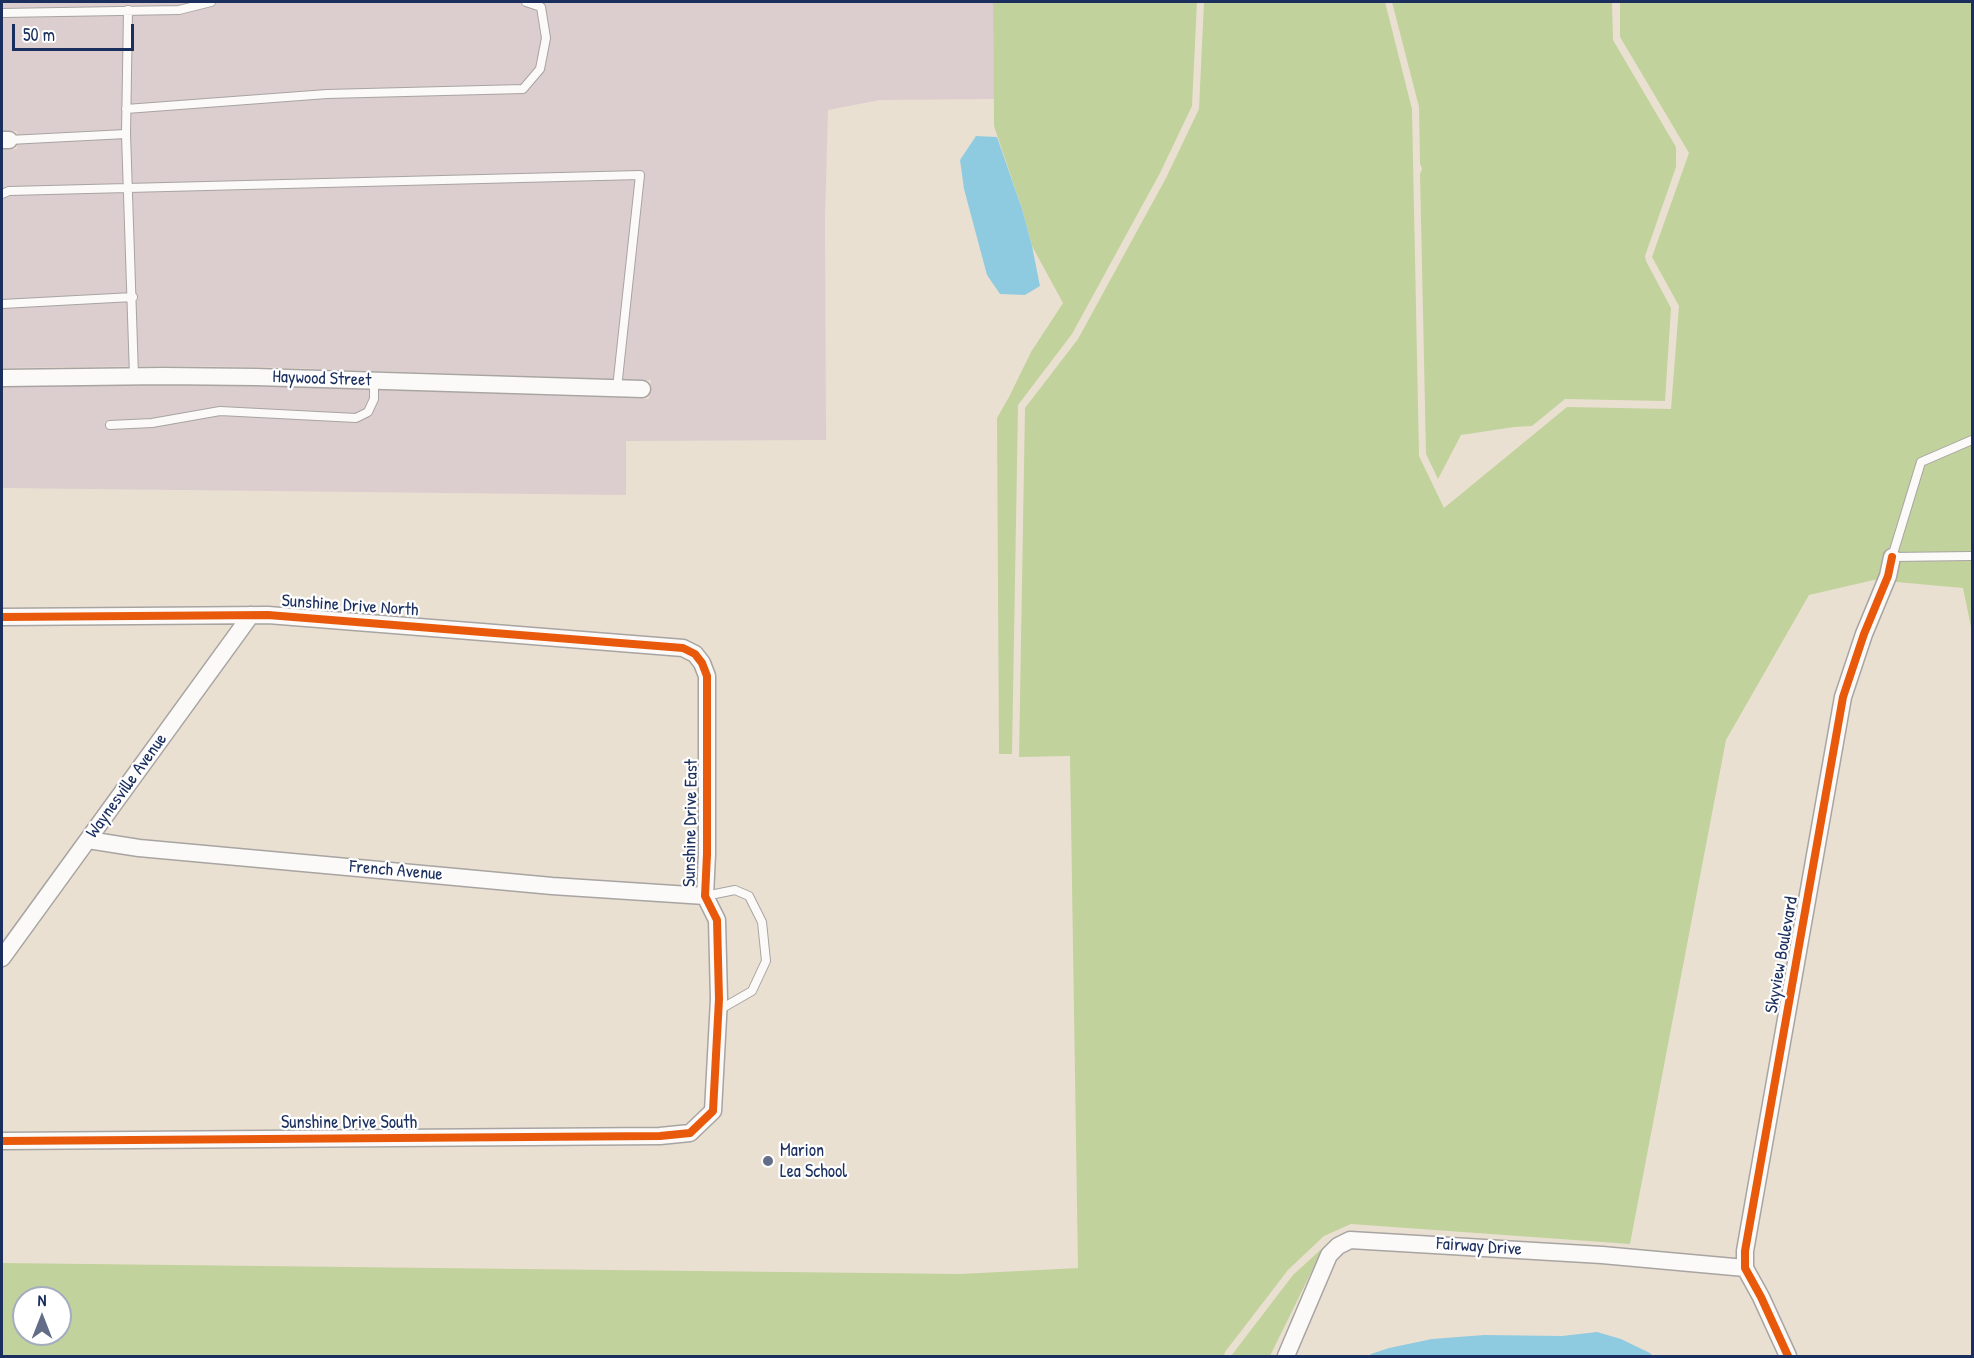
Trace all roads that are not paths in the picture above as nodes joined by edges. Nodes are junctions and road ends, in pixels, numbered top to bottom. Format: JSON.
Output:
{"nodes":[{"id":1,"x":211,"y":2,"type":"edge"},
{"id":2,"x":526,"y":2,"type":"edge"},
{"id":3,"x":128,"y":10,"type":"junction"},
{"id":4,"x":2,"y":14,"type":"edge"},
{"id":5,"x":126,"y":109,"type":"junction"},
{"id":6,"x":126,"y":134,"type":"junction"},
{"id":7,"x":5,"y":140,"type":"edge"},
{"id":8,"x":129,"y":187,"type":"junction"},
{"id":9,"x":2,"y":194,"type":"edge"},
{"id":10,"x":133,"y":297,"type":"junction"},
{"id":11,"x":2,"y":304,"type":"edge"},
{"id":12,"x":134,"y":376,"type":"junction"},
{"id":13,"x":2,"y":378,"type":"edge"},
{"id":14,"x":374,"y":380,"type":"junction"},
{"id":15,"x":617,"y":387,"type":"junction"},
{"id":16,"x":642,"y":389,"type":"dead end"},
{"id":17,"x":110,"y":425,"type":"dead end"},
{"id":18,"x":1972,"y":440,"type":"edge"},
{"id":19,"x":1972,"y":556,"type":"edge"},
{"id":20,"x":1892,"y":557,"type":"junction"},
{"id":21,"x":251,"y":615,"type":"junction"},
{"id":22,"x":2,"y":617,"type":"edge"},
{"id":23,"x":695,"y":654,"type":"joint"},
{"id":24,"x":88,"y":840,"type":"junction"},
{"id":25,"x":705,"y":896,"type":"junction"},
{"id":26,"x":2,"y":958,"type":"edge"},
{"id":27,"x":718,"y":1010,"type":"junction"},
{"id":28,"x":695,"y":1130,"type":"joint"},
{"id":29,"x":2,"y":1141,"type":"edge"},
{"id":30,"x":1745,"y":1268,"type":"junction"},
{"id":31,"x":1286,"y":1356,"type":"edge"},
{"id":32,"x":1788,"y":1356,"type":"edge"}],
"edges":[{"from":1,"to":3,"type":"lane"},
{"from":2,"to":5,"type":"lane"},
{"from":3,"to":4,"type":"lane"},
{"from":3,"to":5,"type":"lane"},
{"from":5,"to":6,"type":"lane"},
{"from":6,"to":7,"type":"lane"},
{"from":6,"to":8,"type":"lane"},
{"from":8,"to":9,"type":"lane"},
{"from":8,"to":10,"type":"lane"},
{"from":8,"to":15,"type":"lane"},
{"from":10,"to":11,"type":"lane"},
{"from":10,"to":12,"type":"lane"},
{"from":12,"to":13,"type":"street","name":"Haywood Street"},
{"from":12,"to":14,"type":"street","name":"Haywood Street"},
{"from":14,"to":15,"type":"street","name":"Haywood Street"},
{"from":14,"to":17,"type":"lane"},
{"from":15,"to":16,"type":"street","name":"Haywood Street"},
{"from":18,"to":20,"type":"lane"},
{"from":19,"to":20,"type":"lane"},
{"from":20,"to":30,"type":"street","name":"Skyview Boulevard"},
{"from":21,"to":22,"type":"street","name":"Sunshine Drive North"},
{"from":21,"to":23,"type":"street","name":"Sunshine Drive North"},
{"from":21,"to":24,"type":"street","name":"Waynesville Avenue"},
{"from":23,"to":25,"type":"street","name":"Sunshine Drive East"},
{"from":24,"to":25,"type":"street","name":"French Avenue"},
{"from":24,"to":26,"type":"street","name":"Waynesville Avenue"},
{"from":25,"to":27,"type":"street","name":"Sunshine Drive East"},
{"from":25,"to":27,"type":"lane"},
{"from":27,"to":28,"type":"street","name":"Sunshine Drive East"},
{"from":28,"to":29,"type":"street","name":"Sunshine Drive South"},
{"from":30,"to":31,"type":"street","name":"Fairway Drive"},
{"from":30,"to":32,"type":"street"}]}
